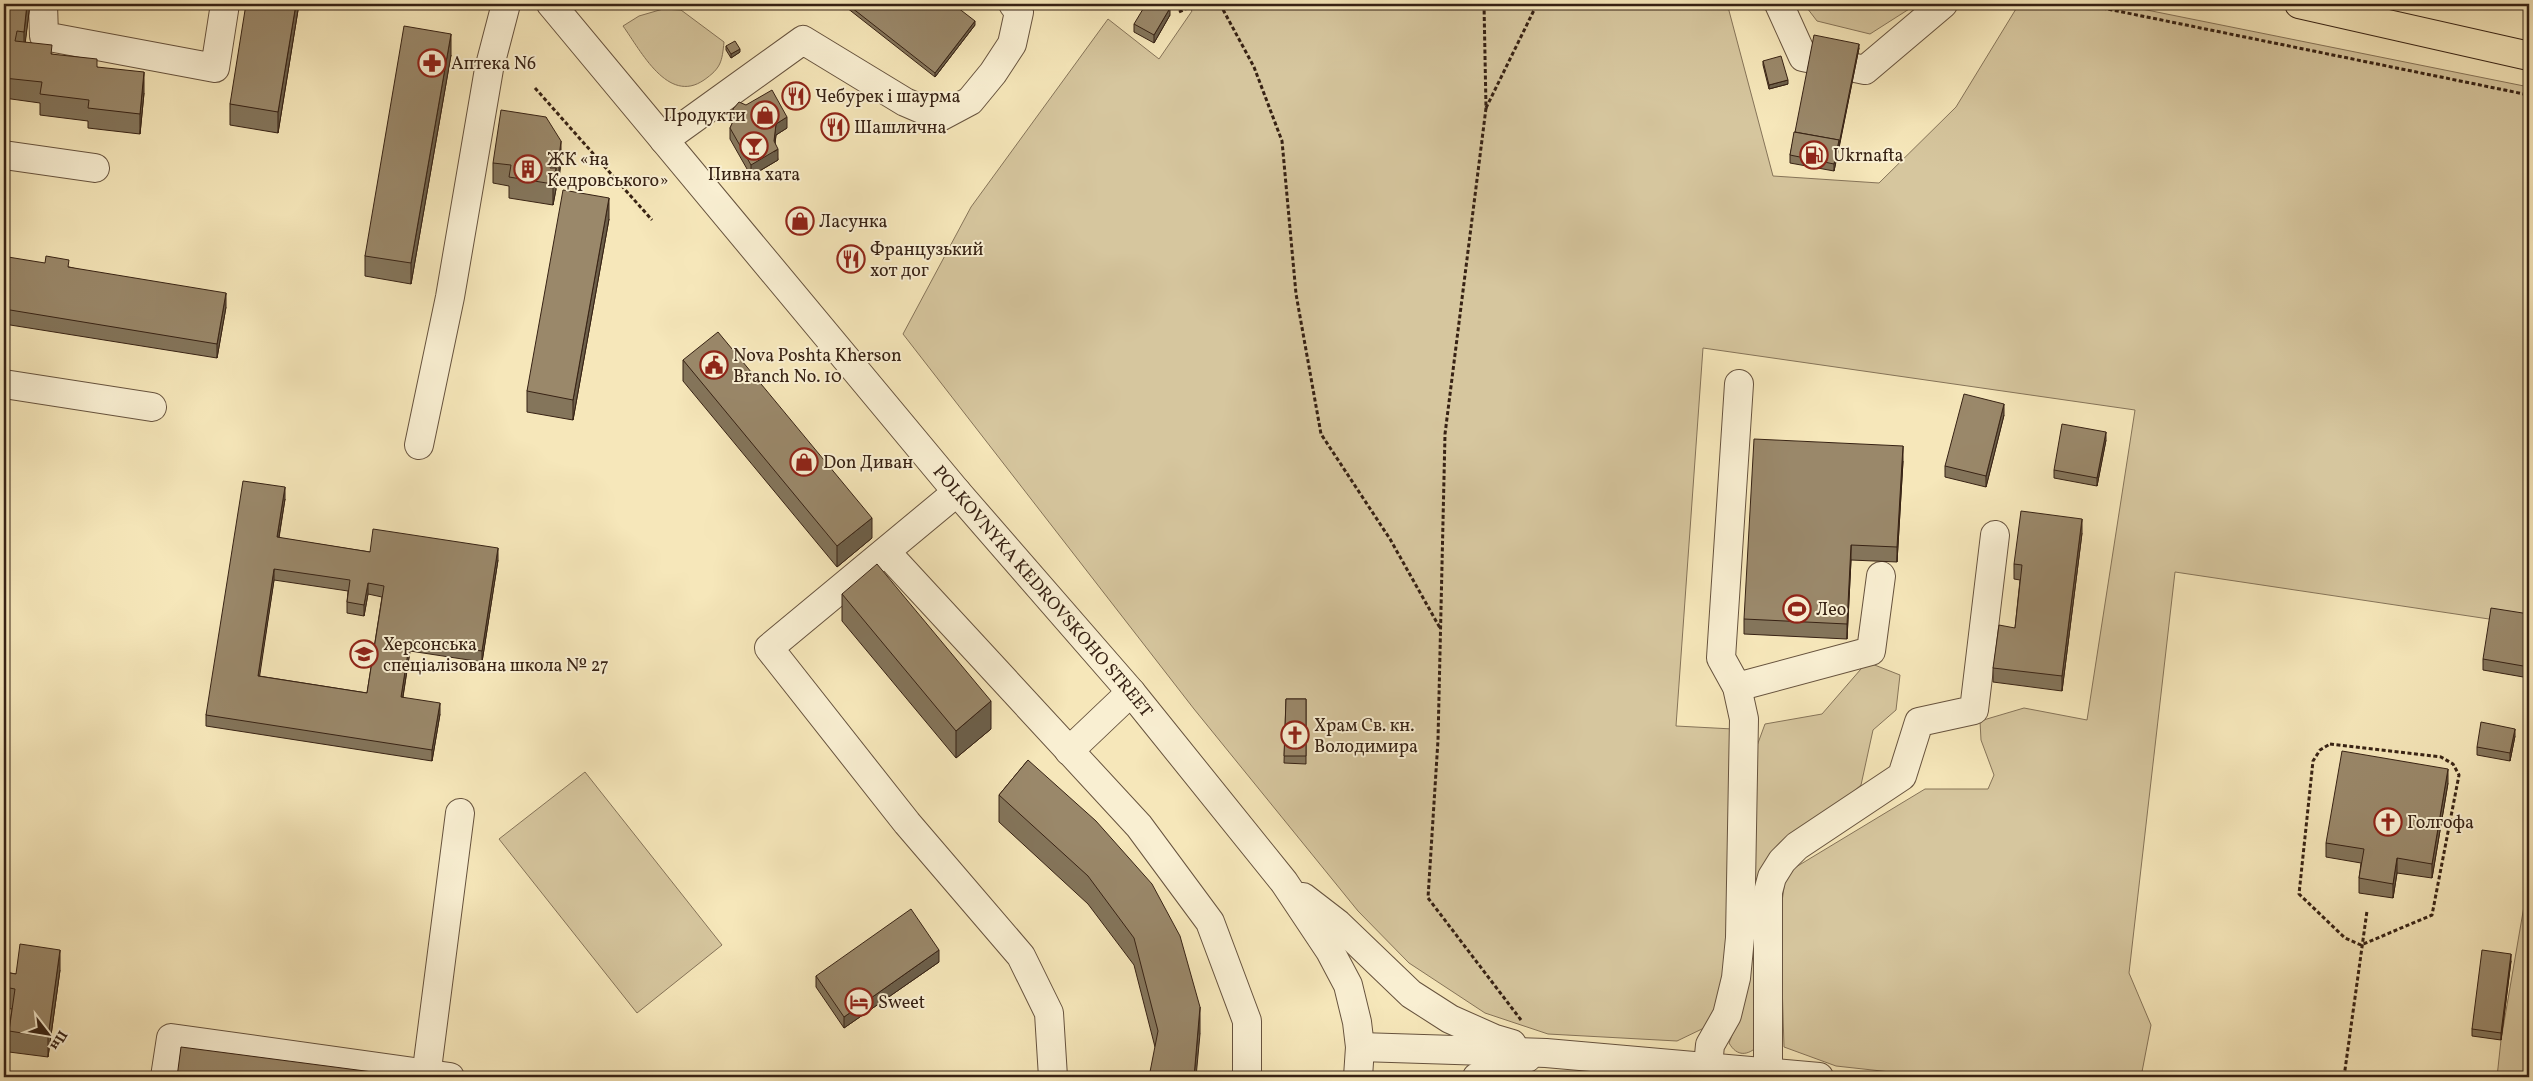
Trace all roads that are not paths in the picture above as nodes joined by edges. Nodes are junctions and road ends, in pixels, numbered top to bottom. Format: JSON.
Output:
{"nodes":[{"id":1,"x":43,"y":4,"type":"edge"},
{"id":2,"x":225,"y":4,"type":"edge"},
{"id":3,"x":506,"y":4,"type":"edge"},
{"id":4,"x":551,"y":4,"type":"edge"},
{"id":5,"x":1013,"y":4,"type":"edge"},
{"id":6,"x":1779,"y":4,"type":"edge"},
{"id":7,"x":1943,"y":4,"type":"edge"},
{"id":8,"x":2299,"y":4,"type":"edge"},
{"id":9,"x":2529,"y":56,"type":"edge"},
{"id":10,"x":664,"y":140,"type":"junction"},
{"id":11,"x":4,"y":155,"type":"edge"},
{"id":12,"x":95,"y":168,"type":"dead end"},
{"id":13,"x":4,"y":384,"type":"edge"},
{"id":14,"x":1740,"y":384,"type":"dead end"},
{"id":15,"x":152,"y":407,"type":"dead end"},
{"id":16,"x":419,"y":445,"type":"dead end"},
{"id":17,"x":957,"y":492,"type":"junction"},
{"id":18,"x":1995,"y":535,"type":"dead end"},
{"id":19,"x":886,"y":552,"type":"junction"},
{"id":20,"x":1882,"y":576,"type":"dead end"},
{"id":21,"x":1737,"y":686,"type":"junction"},
{"id":22,"x":1131,"y":692,"type":"junction"},
{"id":23,"x":1069,"y":751,"type":"junction"},
{"id":24,"x":460,"y":813,"type":"dead end"},
{"id":25,"x":1284,"y":882,"type":"junction"},
{"id":26,"x":1360,"y":1047,"type":"junction"},
{"id":27,"x":1546,"y":1053,"type":"junction"},
{"id":28,"x":1588,"y":1066,"type":"edge"},
{"id":29,"x":1708,"y":1066,"type":"junction"},
{"id":30,"x":1768,"y":1072,"type":"junction"},
{"id":31,"x":434,"y":1076,"type":"edge"},
{"id":32,"x":165,"y":1077,"type":"edge"},
{"id":33,"x":1053,"y":1077,"type":"edge"},
{"id":34,"x":1247,"y":1077,"type":"edge"},
{"id":35,"x":1358,"y":1077,"type":"edge"},
{"id":36,"x":1477,"y":1077,"type":"edge"},
{"id":37,"x":1819,"y":1077,"type":"edge"}],
"edges":[{"from":1,"to":2,"type":"street"},
{"from":3,"to":16,"type":"street"},
{"from":4,"to":10,"type":"street","name":"POLKOVNYKA KEDROVSKOHO STREET"},
{"from":5,"to":10,"type":"street"},
{"from":6,"to":7,"type":"street"},
{"from":8,"to":9,"type":"main road"},
{"from":10,"to":17,"type":"street","name":"POLKOVNYKA KEDROVSKOHO STREET"},
{"from":11,"to":12,"type":"street"},
{"from":13,"to":15,"type":"street"},
{"from":14,"to":21,"type":"street"},
{"from":17,"to":19,"type":"street"},
{"from":17,"to":22,"type":"street","name":"POLKOVNYKA KEDROVSKOHO STREET"},
{"from":18,"to":30,"type":"street"},
{"from":19,"to":23,"type":"street"},
{"from":19,"to":33,"type":"street"},
{"from":20,"to":21,"type":"street"},
{"from":21,"to":29,"type":"street"},
{"from":22,"to":23,"type":"street"},
{"from":22,"to":25,"type":"street","name":"POLKOVNYKA KEDROVSKOHO STREET"},
{"from":23,"to":34,"type":"street"},
{"from":24,"to":31,"type":"street"},
{"from":25,"to":26,"type":"street","name":"POLKOVNYKA KEDROVSKOHO STREET"},
{"from":25,"to":27,"type":"street","name":"POLKOVNYKA KEDROVSKOHO STREET"},
{"from":26,"to":27,"type":"street","name":"POLKOVNYKA KEDROVSKOHO STREET"},
{"from":26,"to":35,"type":"street"},
{"from":27,"to":28,"type":"street","name":"POLKOVNYKA KEDROVSKOHO STREET"},
{"from":27,"to":36,"type":"street","name":"POLKOVNYKA KEDROVSKOHO STREET"},
{"from":28,"to":29,"type":"street","name":"POLKOVNYKA KEDROVSKOHO STREET"},
{"from":29,"to":30,"type":"street","name":"POLKOVNYKA KEDROVSKOHO STREET"},
{"from":30,"to":37,"type":"street","name":"POLKOVNYKA KEDROVSKOHO STREET"},
{"from":31,"to":32,"type":"street"}]}
